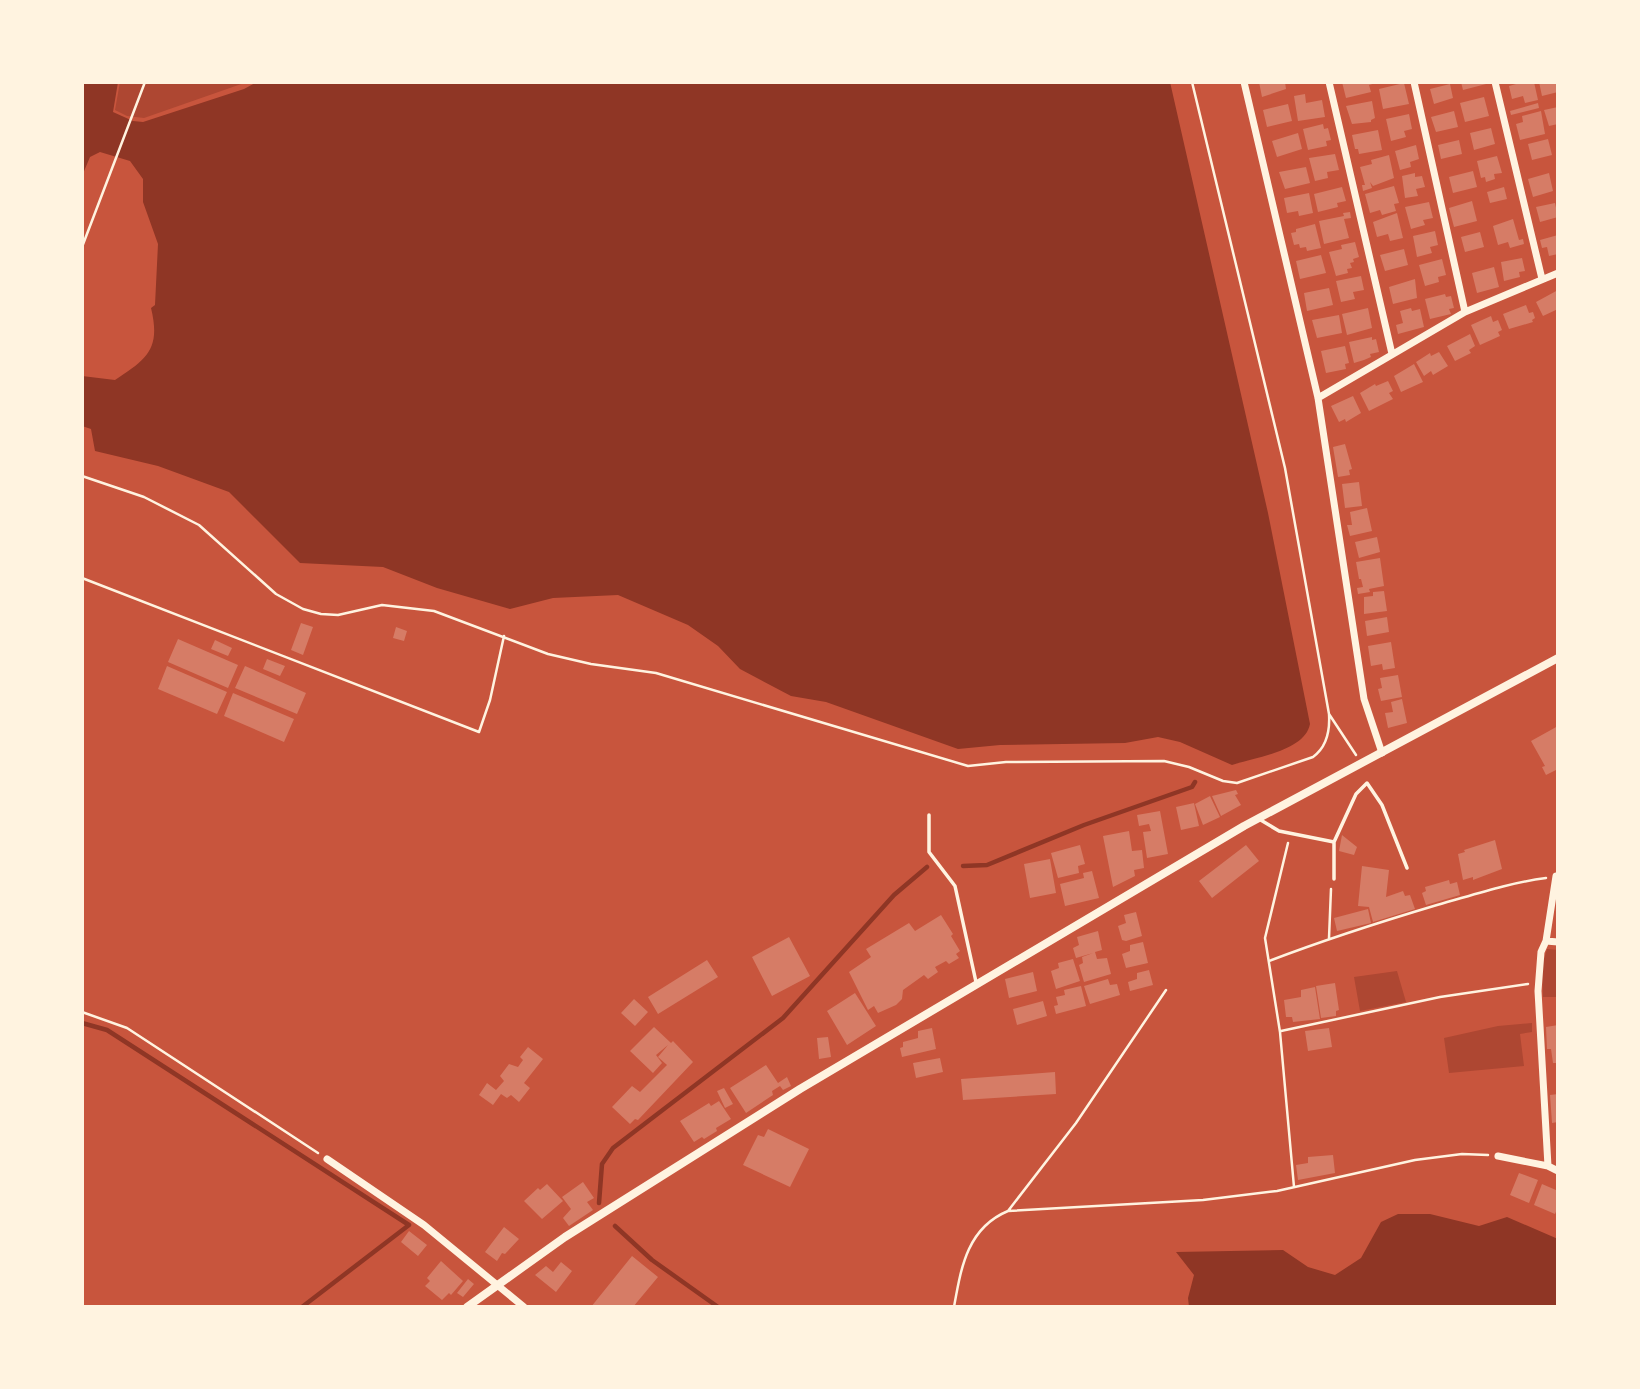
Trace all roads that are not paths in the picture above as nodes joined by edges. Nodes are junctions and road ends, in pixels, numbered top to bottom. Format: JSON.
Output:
{"nodes":[{"id":1,"x":1244,"y":82,"type":"edge"},
{"id":2,"x":1329,"y":82,"type":"edge"},
{"id":3,"x":1414,"y":82,"type":"edge"},
{"id":4,"x":1495,"y":82,"type":"edge"},
{"id":5,"x":1558,"y":273,"type":"edge"},
{"id":6,"x":1542,"y":279,"type":"junction"},
{"id":7,"x":1465,"y":312,"type":"junction"},
{"id":8,"x":1392,"y":354,"type":"junction"},
{"id":9,"x":1318,"y":398,"type":"junction"},
{"id":10,"x":1558,"y":658,"type":"edge"},
{"id":11,"x":1382,"y":752,"type":"junction"},
{"id":12,"x":929,"y":815,"type":"dead end"},
{"id":13,"x":1258,"y":819,"type":"junction"},
{"id":14,"x":1334,"y":842,"type":"junction"},
{"id":15,"x":1407,"y":868,"type":"dead end"},
{"id":16,"x":1557,"y":876,"type":"edge"},
{"id":17,"x":1334,"y":879,"type":"road end"},
{"id":18,"x":1546,"y":941,"type":"junction"},
{"id":19,"x":1558,"y":943,"type":"edge"},
{"id":20,"x":976,"y":984,"type":"junction"},
{"id":21,"x":1498,"y":1156,"type":"road end"},
{"id":22,"x":327,"y":1159,"type":"road end"},
{"id":23,"x":1548,"y":1166,"type":"junction"},
{"id":24,"x":1558,"y":1171,"type":"edge"},
{"id":25,"x":495,"y":1285,"type":"junction"},
{"id":26,"x":467,"y":1307,"type":"edge"},
{"id":27,"x":524,"y":1307,"type":"edge"}],
"edges":[{"from":1,"to":9,"type":"street"},
{"from":2,"to":8,"type":"street"},
{"from":3,"to":7,"type":"street"},
{"from":4,"to":6,"type":"street"},
{"from":5,"to":6,"type":"street"},
{"from":6,"to":7,"type":"street"},
{"from":7,"to":8,"type":"street"},
{"from":8,"to":9,"type":"street"},
{"from":9,"to":11,"type":"street"},
{"from":10,"to":11,"type":"street"},
{"from":11,"to":13,"type":"street"},
{"from":12,"to":20,"type":"lane"},
{"from":13,"to":14,"type":"lane"},
{"from":13,"to":20,"type":"street"},
{"from":14,"to":15,"type":"lane"},
{"from":14,"to":17,"type":"lane"},
{"from":16,"to":18,"type":"street"},
{"from":18,"to":19,"type":"street"},
{"from":18,"to":23,"type":"street"},
{"from":20,"to":25,"type":"street"},
{"from":21,"to":23,"type":"street"},
{"from":22,"to":25,"type":"street"},
{"from":23,"to":24,"type":"street"},
{"from":25,"to":26,"type":"street"},
{"from":25,"to":27,"type":"street"}]}
